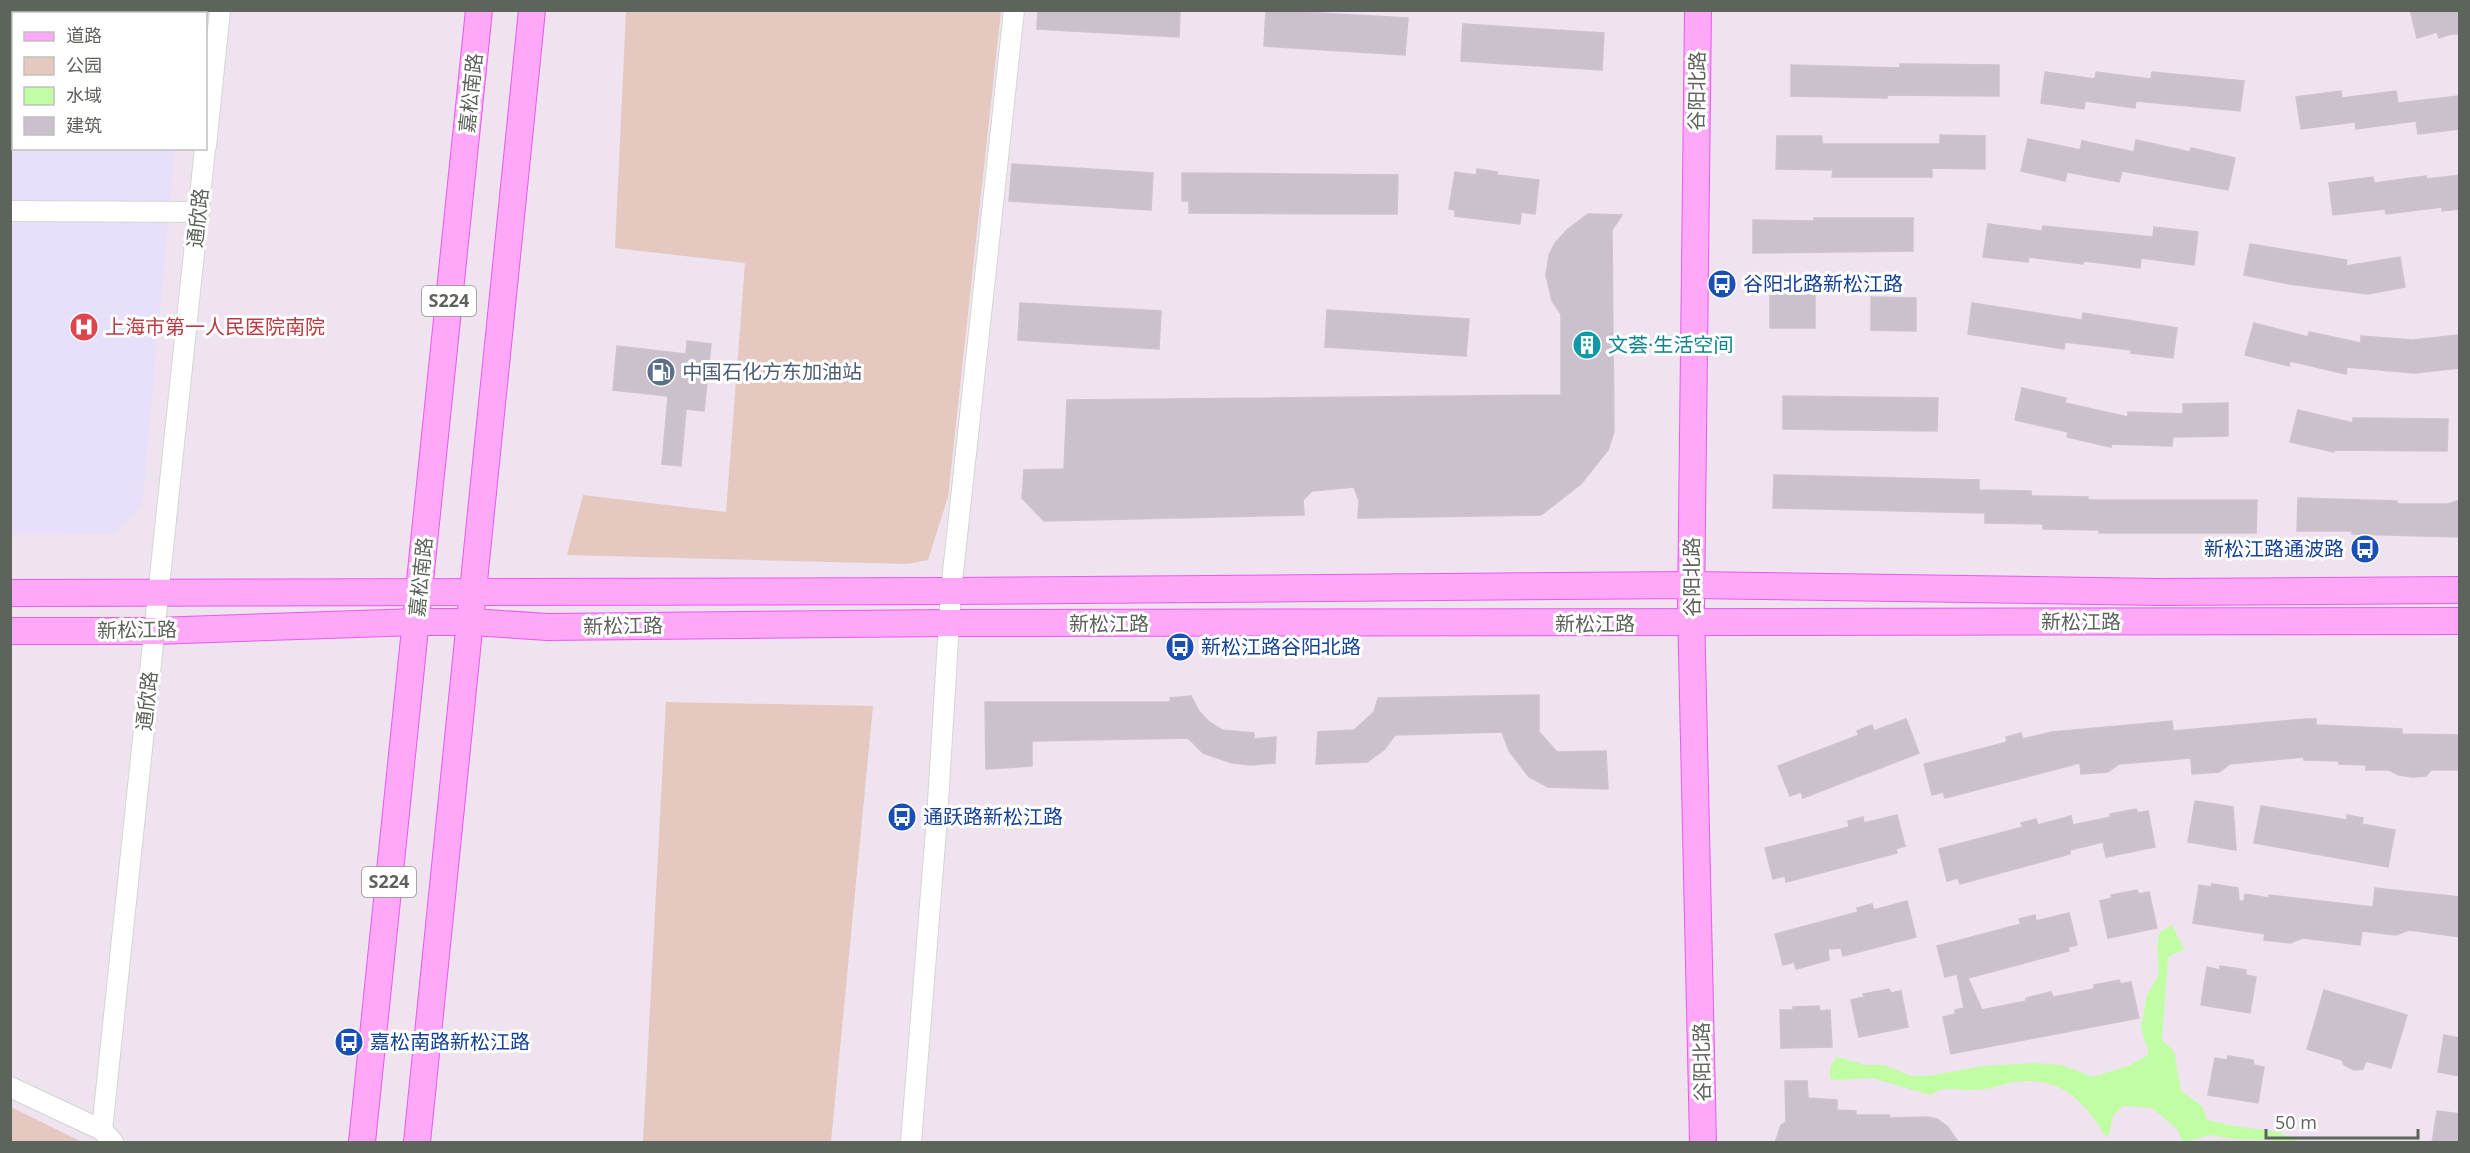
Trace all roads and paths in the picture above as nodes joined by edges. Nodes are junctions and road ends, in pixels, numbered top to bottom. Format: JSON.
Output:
{"nodes":[{"id":1,"x":220,"y":10,"type":"edge"},
{"id":2,"x":479,"y":10,"type":"edge"},
{"id":3,"x":532,"y":10,"type":"edge"},
{"id":4,"x":1014,"y":10,"type":"edge"},
{"id":5,"x":1698,"y":10,"type":"edge"},
{"id":6,"x":207,"y":129,"type":"edge"},
{"id":7,"x":205,"y":150,"type":"edge"},
{"id":8,"x":10,"y":211,"type":"edge"},
{"id":9,"x":199,"y":212,"type":"junction"},
{"id":10,"x":1691,"y":585,"type":"junction"},
{"id":11,"x":474,"y":590,"type":"junction"},
{"id":12,"x":2460,"y":590,"type":"edge"},
{"id":13,"x":159,"y":591,"type":"junction"},
{"id":14,"x":420,"y":591,"type":"junction"},
{"id":15,"x":951,"y":591,"type":"junction"},
{"id":16,"x":10,"y":593,"type":"edge"},
{"id":17,"x":2460,"y":621,"type":"edge"},
{"id":18,"x":417,"y":622,"type":"junction"},
{"id":19,"x":471,"y":622,"type":"junction"},
{"id":20,"x":950,"y":624,"type":"junction"},
{"id":21,"x":1691,"y":624,"type":"junction"},
{"id":22,"x":10,"y":631,"type":"edge"},
{"id":23,"x":155,"y":631,"type":"junction"},
{"id":24,"x":10,"y":1087,"type":"edge"},
{"id":25,"x":107,"y":1136,"type":"edge"},
{"id":26,"x":362,"y":1143,"type":"edge"},
{"id":27,"x":417,"y":1143,"type":"edge"},
{"id":28,"x":911,"y":1143,"type":"edge"},
{"id":29,"x":1703,"y":1143,"type":"edge"}],
"edges":[{"from":1,"to":6,"type":"street","name":"通欣路"},
{"from":2,"to":14,"type":"main road","name":"嘉松南路","number":"S224"},
{"from":3,"to":11,"type":"main road","number":"S224"},
{"from":4,"to":15,"type":"street"},
{"from":5,"to":10,"type":"main road","name":"谷阳北路"},
{"from":7,"to":9,"type":"street","name":"通欣路"},
{"from":8,"to":9,"type":"street"},
{"from":9,"to":13,"type":"street","name":"通欣路"},
{"from":10,"to":12,"type":"main road","name":"新松江路"},
{"from":10,"to":15,"type":"main road","name":"新松江路"},
{"from":10,"to":21,"type":"main road","name":"谷阳北路"},
{"from":11,"to":14,"type":"main road","name":"新松江路"},
{"from":11,"to":15,"type":"main road","name":"新松江路"},
{"from":11,"to":19,"type":"main road","number":"S224"},
{"from":13,"to":14,"type":"main road","name":"新松江路"},
{"from":13,"to":16,"type":"main road","name":"新松江路"},
{"from":13,"to":23,"type":"street","name":"通欣路"},
{"from":14,"to":18,"type":"main road","name":"嘉松南路","number":"S224"},
{"from":15,"to":20,"type":"street"},
{"from":17,"to":21,"type":"main road","name":"新松江路"},
{"from":18,"to":19,"type":"main road","name":"新松江路"},
{"from":18,"to":23,"type":"main road","name":"新松江路"},
{"from":18,"to":26,"type":"main road","name":"嘉松南路","number":"S224"},
{"from":19,"to":20,"type":"main road","name":"新松江路"},
{"from":19,"to":27,"type":"main road","number":"S224"},
{"from":20,"to":21,"type":"main road","name":"新松江路"},
{"from":20,"to":28,"type":"street"},
{"from":21,"to":29,"type":"main road","name":"谷阳北路"},
{"from":22,"to":23,"type":"main road","name":"新松江路"},
{"from":23,"to":25,"type":"street","name":"通欣路"},
{"from":24,"to":25,"type":"street"}]}
